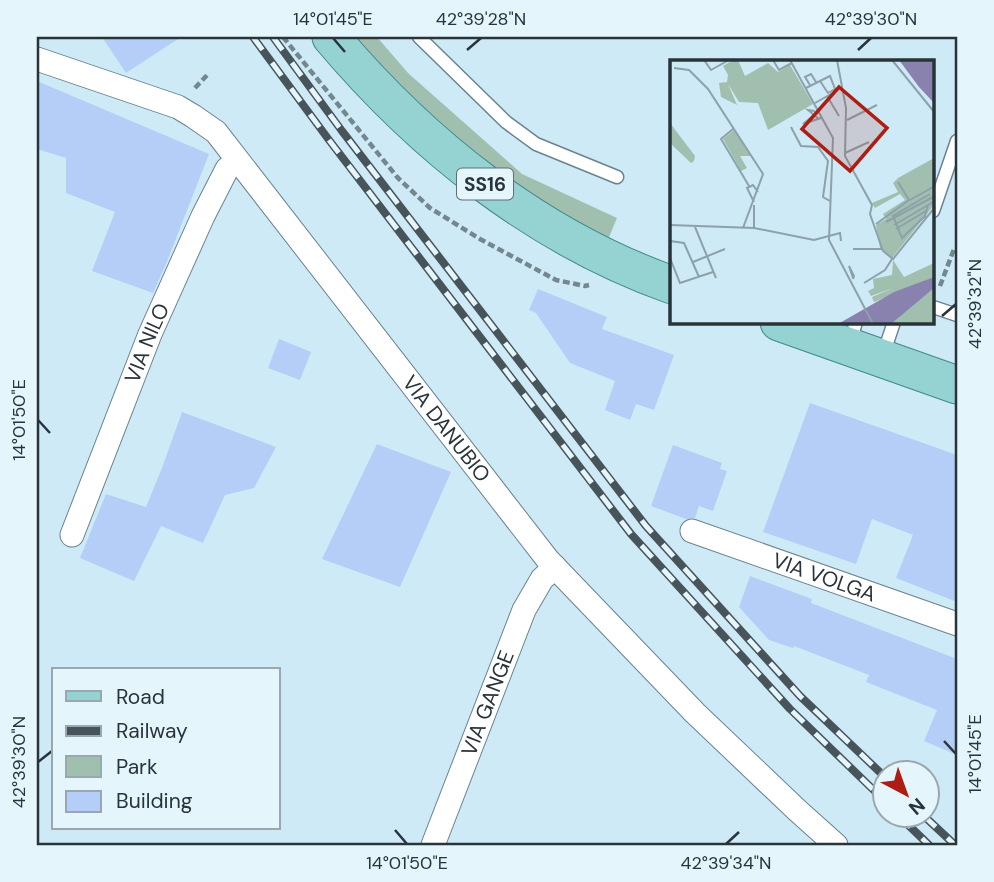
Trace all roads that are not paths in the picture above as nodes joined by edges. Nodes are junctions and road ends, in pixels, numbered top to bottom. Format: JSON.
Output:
{"nodes":[{"id":1,"x":331,"y":37,"type":"edge"},
{"id":2,"x":419,"y":37,"type":"edge"},
{"id":3,"x":37,"y":58,"type":"edge"},
{"id":4,"x":957,"y":141,"type":"edge"},
{"id":5,"x":237,"y":160,"type":"junction"},
{"id":6,"x":617,"y":177,"type":"dead end"},
{"id":7,"x":934,"y":208,"type":"edge"},
{"id":8,"x":670,"y":284,"type":"edge"},
{"id":9,"x":934,"y":307,"type":"edge"},
{"id":10,"x":957,"y":315,"type":"edge"},
{"id":11,"x":787,"y":324,"type":"edge"},
{"id":12,"x":891,"y":324,"type":"edge"},
{"id":13,"x":862,"y":342,"type":"edge"},
{"id":14,"x":957,"y":385,"type":"edge"},
{"id":15,"x":692,"y":531,"type":"dead end"},
{"id":16,"x":72,"y":535,"type":"dead end"},
{"id":17,"x":555,"y":567,"type":"junction"},
{"id":18,"x":957,"y":624,"type":"edge"},
{"id":19,"x":433,"y":845,"type":"edge"},
{"id":20,"x":836,"y":845,"type":"edge"}],
"edges":[{"from":1,"to":8,"type":"main road","number":"SS16"},
{"from":2,"to":6,"type":"lane"},
{"from":3,"to":5,"type":"street","name":"VIA DANUBIO"},
{"from":4,"to":7,"type":"lane"},
{"from":5,"to":16,"type":"street","name":"VIA NILO"},
{"from":5,"to":17,"type":"street","name":"VIA DANUBIO"},
{"from":9,"to":10,"type":"lane"},
{"from":11,"to":13,"type":"main road"},
{"from":12,"to":13,"type":"lane"},
{"from":13,"to":14,"type":"main road"},
{"from":15,"to":18,"type":"street","name":"VIA VOLGA"},
{"from":17,"to":19,"type":"street","name":"VIA GANGE"},
{"from":17,"to":20,"type":"street","name":"VIA DANUBIO"}]}
